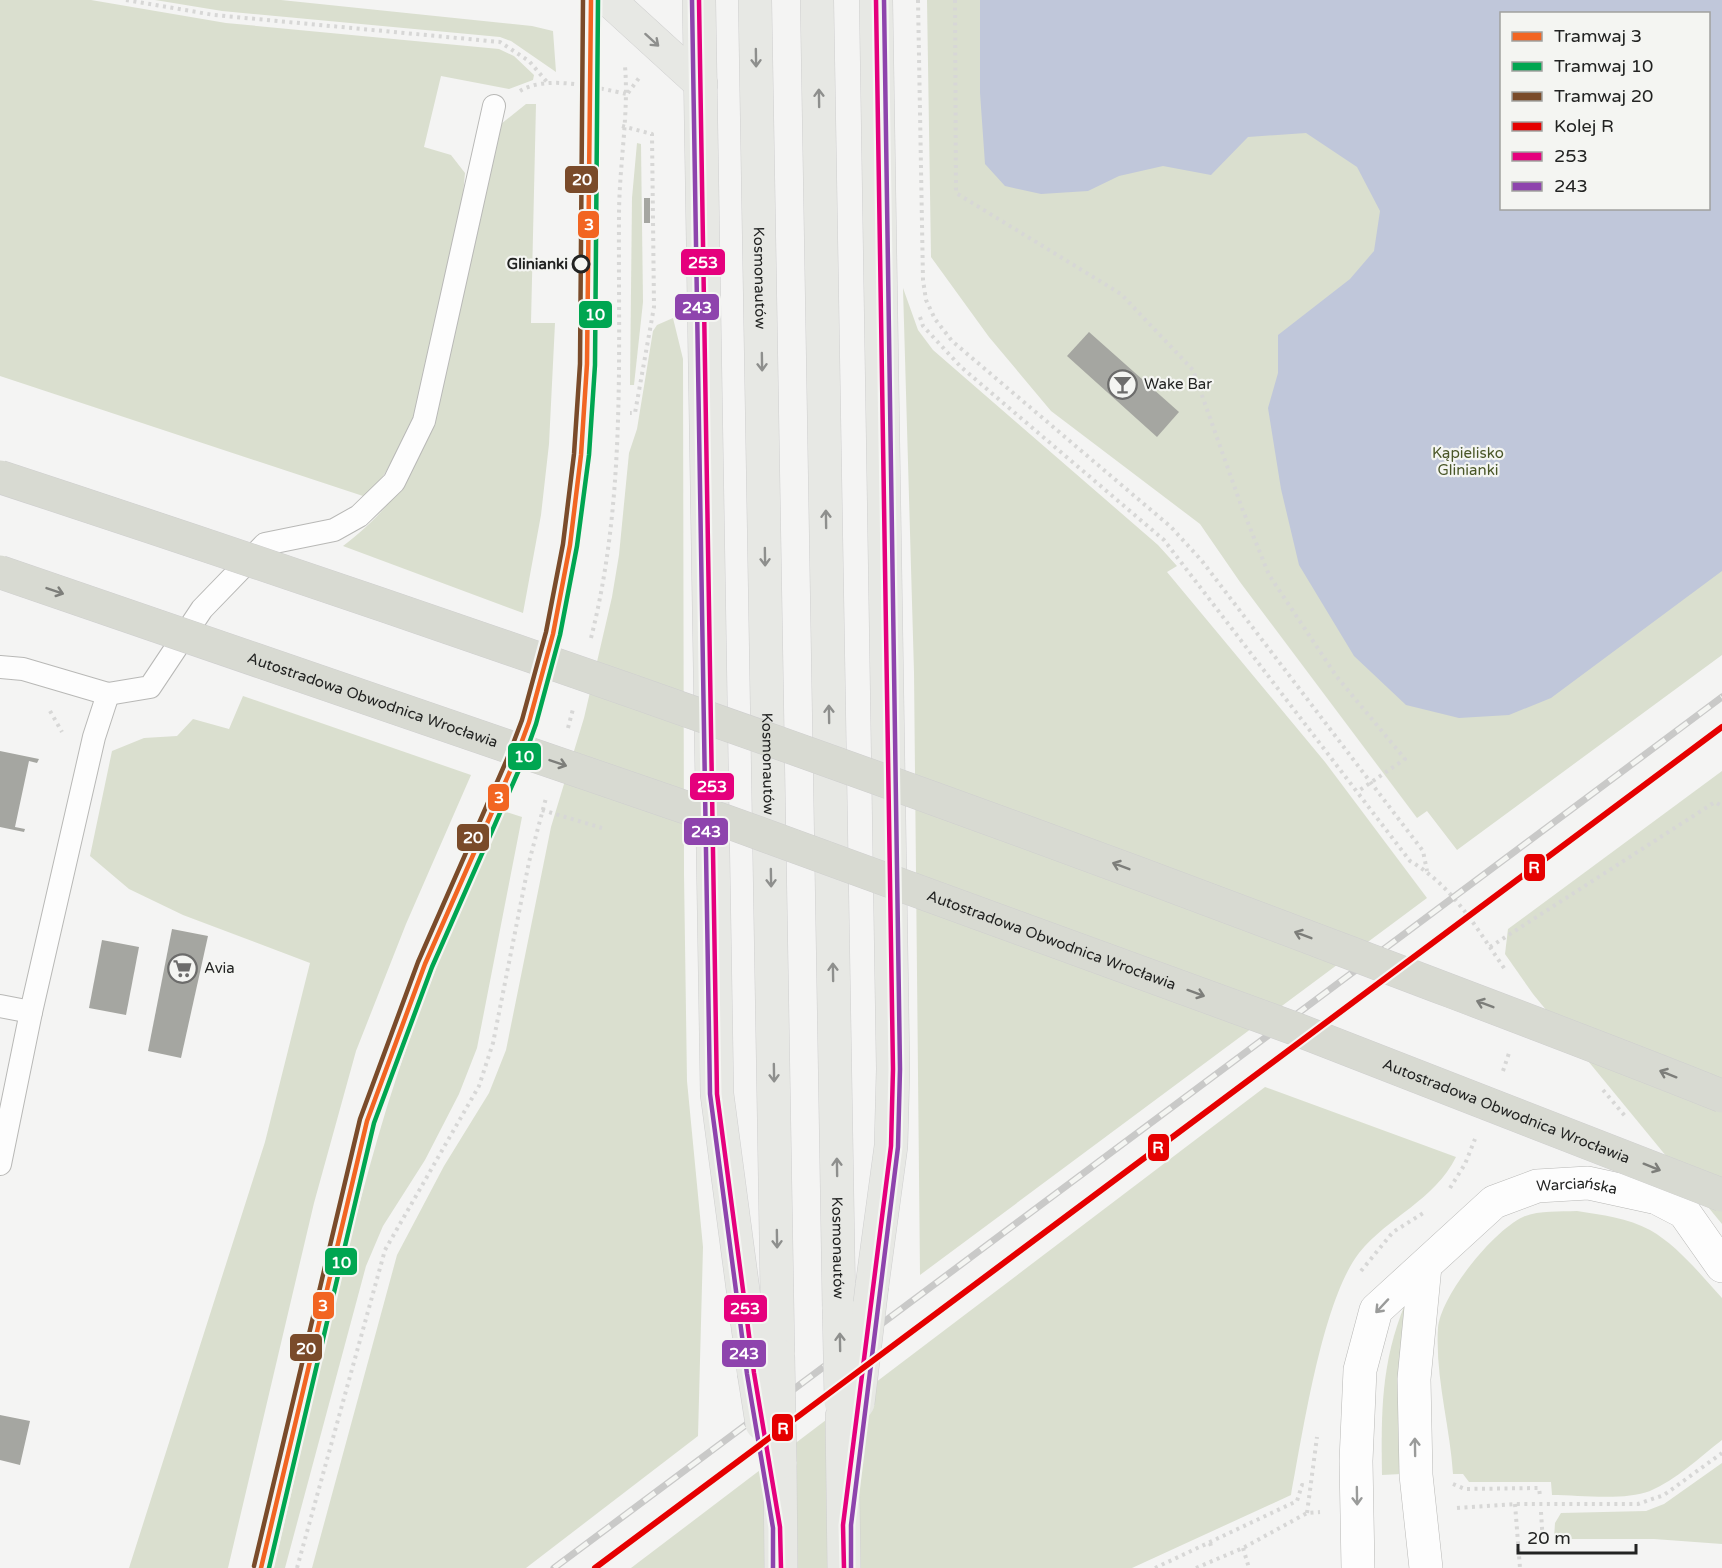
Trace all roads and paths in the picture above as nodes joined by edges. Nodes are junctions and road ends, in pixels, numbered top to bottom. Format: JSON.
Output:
{"nodes":[{"id":1,"x":126,"y":0,"type":"edge"},
{"id":2,"x":609,"y":0,"type":"edge"},
{"id":3,"x":699,"y":0,"type":"edge"},
{"id":4,"x":755,"y":0,"type":"edge"},
{"id":5,"x":817,"y":0,"type":"edge"},
{"id":6,"x":876,"y":0,"type":"edge"},
{"id":7,"x":918,"y":0,"type":"edge"},
{"id":8,"x":955,"y":0,"type":"edge"},
{"id":9,"x":701,"y":84,"type":"junction"},
{"id":10,"x":494,"y":106,"type":"dead end"},
{"id":11,"x":622,"y":126,"type":"junction"},
{"id":12,"x":920,"y":316,"type":"dead end"},
{"id":13,"x":630,"y":413,"type":"dead end"},
{"id":14,"x":0,"y":477,"type":"edge"},
{"id":15,"x":0,"y":572,"type":"edge"},
{"id":16,"x":589,"y":647,"type":"dead end"},
{"id":17,"x":0,"y":667,"type":"edge"},
{"id":18,"x":108,"y":694,"type":"junction"},
{"id":19,"x":575,"y":701,"type":"dead end"},
{"id":20,"x":44,"y":704,"type":"dead end"},
{"id":21,"x":567,"y":733,"type":"dead end"},
{"id":22,"x":94,"y":737,"type":"junction"},
{"id":23,"x":1370,"y":781,"type":"junction"},
{"id":24,"x":549,"y":788,"type":"dead end"},
{"id":25,"x":1357,"y":792,"type":"junction"},
{"id":26,"x":1722,"y":800,"type":"edge"},
{"id":27,"x":1715,"y":802,"type":"junction"},
{"id":28,"x":1722,"y":806,"type":"edge"},
{"id":29,"x":542,"y":810,"type":"junction"},
{"id":30,"x":602,"y":828,"type":"dead end"},
{"id":31,"x":1427,"y":871,"type":"junction"},
{"id":32,"x":0,"y":1006,"type":"edge"},
{"id":33,"x":31,"y":1012,"type":"junction"},
{"id":34,"x":1597,"y":1082,"type":"dead end"},
{"id":35,"x":1722,"y":1096,"type":"edge"},
{"id":36,"x":1628,"y":1119,"type":"dead end"},
{"id":37,"x":0,"y":1164,"type":"edge"},
{"id":38,"x":1722,"y":1196,"type":"edge"},
{"id":39,"x":1425,"y":1266,"type":"junction"},
{"id":40,"x":1722,"y":1266,"type":"edge"},
{"id":41,"x":766,"y":1364,"type":"junction"},
{"id":42,"x":850,"y":1409,"type":"junction"},
{"id":43,"x":1722,"y":1453,"type":"edge"},
{"id":44,"x":1454,"y":1484,"type":"dead end"},
{"id":45,"x":1306,"y":1486,"type":"dead end"},
{"id":46,"x":1540,"y":1496,"type":"dead end"},
{"id":47,"x":1515,"y":1504,"type":"junction"},
{"id":48,"x":1451,"y":1508,"type":"dead end"},
{"id":49,"x":1541,"y":1512,"type":"dead end"},
{"id":50,"x":1307,"y":1513,"type":"dead end"},
{"id":51,"x":1210,"y":1543,"type":"junction"},
{"id":52,"x":1543,"y":1544,"type":"dead end"},
{"id":53,"x":1243,"y":1548,"type":"junction"},
{"id":54,"x":1212,"y":1549,"type":"dead end"},
{"id":55,"x":297,"y":1568,"type":"edge"},
{"id":56,"x":781,"y":1568,"type":"edge"},
{"id":57,"x":844,"y":1568,"type":"edge"},
{"id":58,"x":1155,"y":1568,"type":"edge"},
{"id":59,"x":1196,"y":1568,"type":"edge"},
{"id":60,"x":1249,"y":1568,"type":"edge"},
{"id":61,"x":1358,"y":1568,"type":"edge"},
{"id":62,"x":1426,"y":1568,"type":"edge"},
{"id":63,"x":1520,"y":1568,"type":"edge"}],
"edges":[{"from":1,"to":11,"type":"path"},
{"from":2,"to":9,"type":"main road","one_way":true},
{"from":3,"to":9,"type":"main road"},
{"from":4,"to":41,"type":"main road","name":"Kosmonautów","one_way":true},
{"from":42,"to":5,"type":"main road","name":"Kosmonautów","one_way":true,"bridge":true},
{"from":6,"to":42,"type":"main road","bridge":true},
{"from":7,"to":23,"type":"path"},
{"from":8,"to":23,"type":"path"},
{"from":9,"to":41,"type":"main road"},
{"from":10,"to":18,"type":"lane"},
{"from":11,"to":13,"type":"path"},
{"from":11,"to":16,"type":"path"},
{"from":12,"to":25,"type":"path"},
{"from":35,"to":14,"type":"highway","one_way":true,"bridge":true},
{"from":15,"to":38,"type":"highway","name":"Autostradowa Obwodnica Wrocławia","one_way":true,"bridge":true},
{"from":17,"to":18,"type":"lane"},
{"from":18,"to":22,"type":"lane"},
{"from":19,"to":21,"type":"path"},
{"from":20,"to":22,"type":"path"},
{"from":22,"to":33,"type":"lane"},
{"from":23,"to":25,"type":"path"},
{"from":23,"to":31,"type":"path"},
{"from":24,"to":29,"type":"path"},
{"from":25,"to":31,"type":"path"},
{"from":26,"to":27,"type":"path"},
{"from":27,"to":28,"type":"path"},
{"from":27,"to":31,"type":"path"},
{"from":29,"to":30,"type":"path"},
{"from":29,"to":55,"type":"path"},
{"from":32,"to":33,"type":"lane"},
{"from":33,"to":37,"type":"lane"},
{"from":34,"to":36,"type":"path"},
{"from":39,"to":40,"type":"street","name":"Warciańska"},
{"from":39,"to":61,"type":"street","name":"Warciańska","one_way":true},
{"from":62,"to":39,"type":"street","one_way":true},
{"from":41,"to":56,"type":"main road","bridge":true},
{"from":42,"to":57,"type":"main road","name":"Kosmonautów"},
{"from":43,"to":47,"type":"path"},
{"from":44,"to":46,"type":"path"},
{"from":45,"to":51,"type":"path"},
{"from":47,"to":48,"type":"path"},
{"from":47,"to":63,"type":"path"},
{"from":49,"to":52,"type":"path"},
{"from":50,"to":53,"type":"path"},
{"from":51,"to":54,"type":"path"},
{"from":51,"to":58,"type":"path"},
{"from":53,"to":59,"type":"path"},
{"from":53,"to":60,"type":"path"}]}
